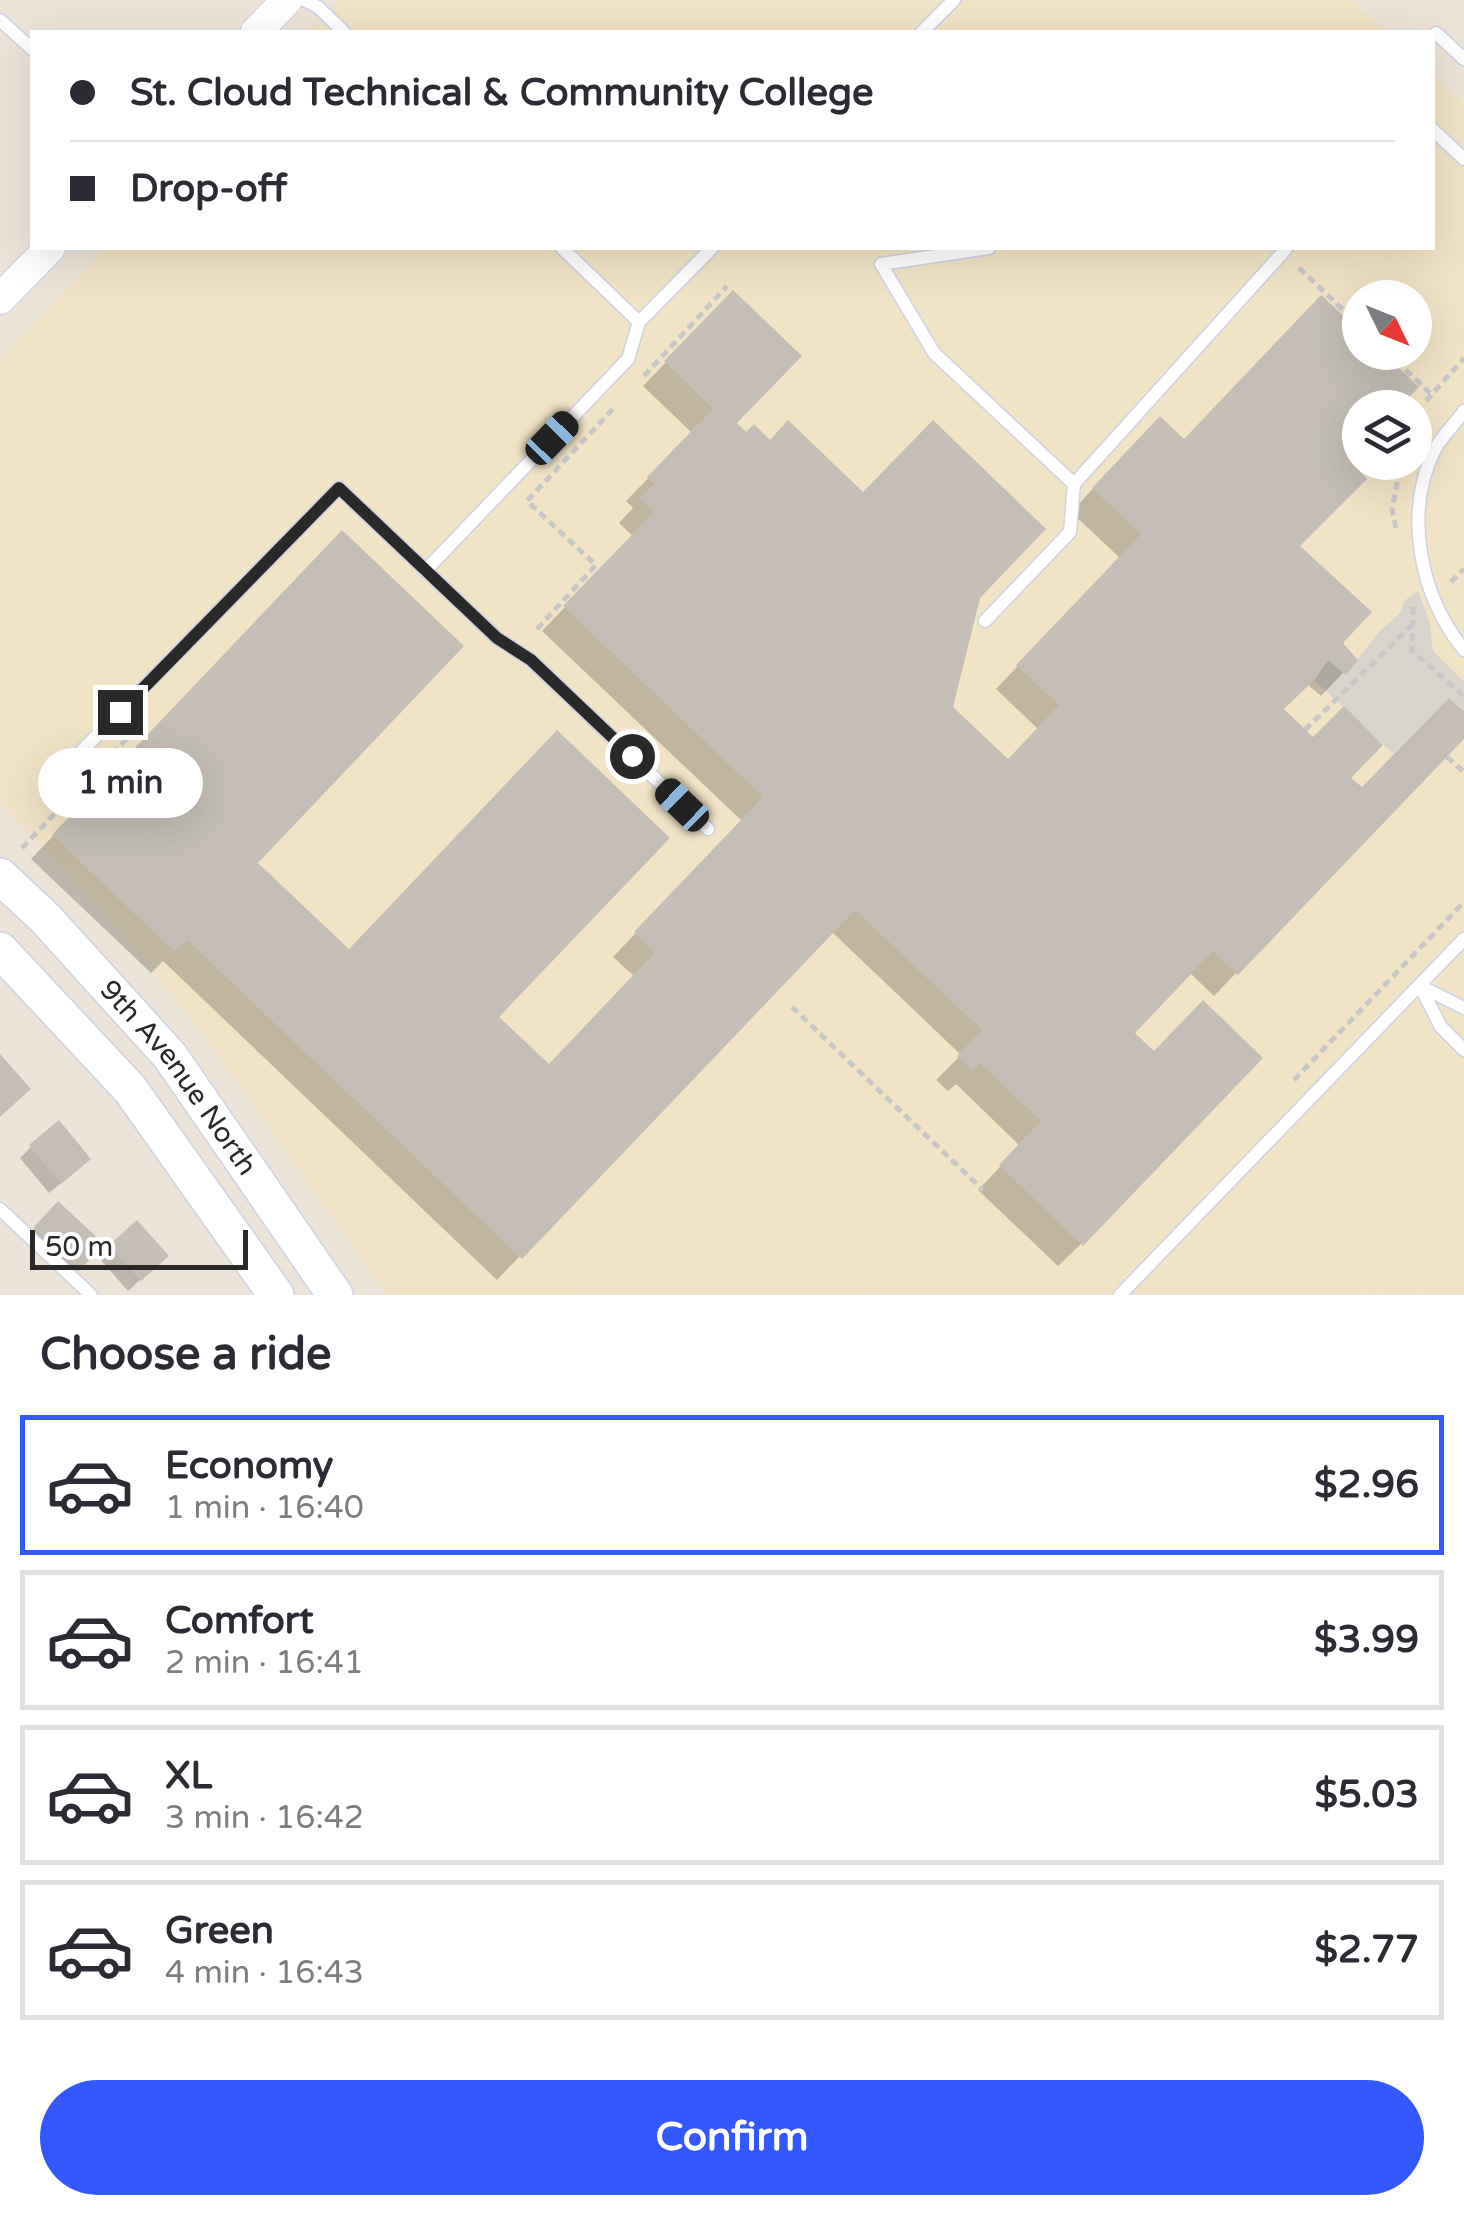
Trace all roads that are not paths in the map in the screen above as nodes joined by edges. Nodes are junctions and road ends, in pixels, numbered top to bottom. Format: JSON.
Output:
{"nodes":[{"id":1,"x":288,"y":0,"type":"edge"},
{"id":2,"x":304,"y":0,"type":"edge"},
{"id":3,"x":954,"y":0,"type":"edge"},
{"id":4,"x":0,"y":20,"type":"edge"},
{"id":5,"x":258,"y":30,"type":"edge"},
{"id":6,"x":342,"y":30,"type":"edge"},
{"id":7,"x":924,"y":30,"type":"edge"},
{"id":8,"x":1436,"y":33,"type":"dead end"},
{"id":9,"x":30,"y":47,"type":"edge"},
{"id":10,"x":1464,"y":59,"type":"edge"},
{"id":11,"x":1435,"y":132,"type":"edge"},
{"id":12,"x":1464,"y":159,"type":"edge"},
{"id":13,"x":48,"y":250,"type":"edge"},
{"id":14,"x":564,"y":250,"type":"edge"},
{"id":15,"x":710,"y":250,"type":"edge"},
{"id":16,"x":976,"y":250,"type":"edge"},
{"id":17,"x":1286,"y":250,"type":"edge"},
{"id":18,"x":0,"y":299,"type":"edge"},
{"id":19,"x":640,"y":322,"type":"junction"},
{"id":20,"x":1464,"y":412,"type":"edge"},
{"id":21,"x":1074,"y":484,"type":"junction"},
{"id":22,"x":425,"y":571,"type":"junction"},
{"id":23,"x":984,"y":621,"type":"dead end"},
{"id":24,"x":1464,"y":650,"type":"edge"},
{"id":25,"x":64,"y":768,"type":"dead end"},
{"id":26,"x":708,"y":829,"type":"dead end"},
{"id":27,"x":0,"y":876,"type":"edge"},
{"id":28,"x":1464,"y":939,"type":"edge"},
{"id":29,"x":0,"y":950,"type":"edge"},
{"id":30,"x":1420,"y":986,"type":"junction"},
{"id":31,"x":1464,"y":1008,"type":"edge"},
{"id":32,"x":1464,"y":1050,"type":"edge"},
{"id":33,"x":0,"y":1209,"type":"edge"},
{"id":34,"x":92,"y":1295,"type":"edge"},
{"id":35,"x":276,"y":1295,"type":"edge"},
{"id":36,"x":335,"y":1295,"type":"edge"},
{"id":37,"x":1120,"y":1295,"type":"edge"}],
"edges":[{"from":1,"to":5,"type":"street"},
{"from":2,"to":6,"type":"lane"},
{"from":3,"to":7,"type":"lane"},
{"from":4,"to":9,"type":"lane"},
{"from":8,"to":10,"type":"lane"},
{"from":11,"to":12,"type":"lane"},
{"from":13,"to":18,"type":"street"},
{"from":14,"to":19,"type":"lane"},
{"from":15,"to":19,"type":"lane"},
{"from":16,"to":21,"type":"lane"},
{"from":17,"to":21,"type":"lane"},
{"from":19,"to":22,"type":"lane"},
{"from":20,"to":24,"type":"lane"},
{"from":21,"to":23,"type":"lane"},
{"from":22,"to":25,"type":"lane"},
{"from":22,"to":26,"type":"lane"},
{"from":27,"to":36,"type":"main road","name":"9th Avenue North"},
{"from":28,"to":30,"type":"lane"},
{"from":29,"to":35,"type":"main road","name":"9th Avenue North"},
{"from":30,"to":31,"type":"lane"},
{"from":30,"to":32,"type":"lane"},
{"from":30,"to":37,"type":"lane"},
{"from":33,"to":34,"type":"lane"}]}
